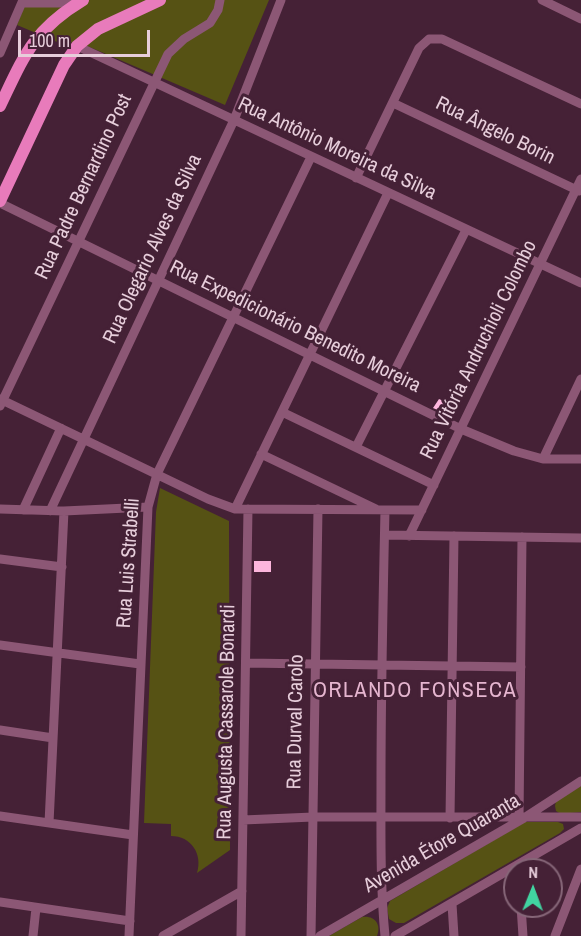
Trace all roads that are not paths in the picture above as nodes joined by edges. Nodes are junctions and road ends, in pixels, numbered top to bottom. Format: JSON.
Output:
{"nodes":[{"id":1,"x":160,"y":0,"type":"edge"},
{"id":2,"x":220,"y":0,"type":"edge"},
{"id":3,"x":281,"y":0,"type":"edge"},
{"id":4,"x":542,"y":0,"type":"edge"},
{"id":5,"x":23,"y":1,"type":"edge"},
{"id":6,"x":80,"y":2,"type":"edge"},
{"id":7,"x":581,"y":19,"type":"edge"},
{"id":8,"x":77,"y":46,"type":"junction"},
{"id":9,"x":1,"y":47,"type":"edge"},
{"id":10,"x":153,"y":82,"type":"junction"},
{"id":11,"x":0,"y":102,"type":"edge"},
{"id":12,"x":393,"y":103,"type":"junction"},
{"id":13,"x":581,"y":104,"type":"edge"},
{"id":14,"x":234,"y":120,"type":"junction"},
{"id":15,"x":311,"y":157,"type":"junction"},
{"id":16,"x":356,"y":178,"type":"junction"},
{"id":17,"x":581,"y":179,"type":"edge"},
{"id":18,"x":578,"y":191,"type":"edge"},
{"id":19,"x":387,"y":193,"type":"junction"},
{"id":20,"x":0,"y":202,"type":"edge"},
{"id":21,"x":466,"y":230,"type":"junction"},
{"id":22,"x":78,"y":241,"type":"junction"},
{"id":23,"x":540,"y":265,"type":"junction"},
{"id":24,"x":159,"y":281,"type":"junction"},
{"id":25,"x":581,"y":284,"type":"edge"},
{"id":26,"x":233,"y":317,"type":"junction"},
{"id":27,"x":309,"y":355,"type":"junction"},
{"id":28,"x":581,"y":379,"type":"edge"},
{"id":29,"x":384,"y":391,"type":"junction"},
{"id":30,"x":1,"y":402,"type":"edge"},
{"id":31,"x":282,"y":412,"type":"junction"},
{"id":32,"x":60,"y":428,"type":"junction"},
{"id":33,"x":461,"y":429,"type":"junction"},
{"id":34,"x":83,"y":439,"type":"junction"},
{"id":35,"x":356,"y":447,"type":"junction"},
{"id":36,"x":261,"y":454,"type":"junction"},
{"id":37,"x":543,"y":459,"type":"junction"},
{"id":38,"x":581,"y":459,"type":"edge"},
{"id":39,"x":157,"y":474,"type":"junction"},
{"id":40,"x":434,"y":485,"type":"junction"},
{"id":41,"x":148,"y":507,"type":"junction"},
{"id":42,"x":0,"y":509,"type":"edge"},
{"id":43,"x":235,"y":509,"type":"junction"},
{"id":44,"x":248,"y":509,"type":"junction"},
{"id":45,"x":318,"y":509,"type":"junction"},
{"id":46,"x":22,"y":510,"type":"junction"},
{"id":47,"x":50,"y":510,"type":"junction"},
{"id":48,"x":382,"y":510,"type":"junction"},
{"id":49,"x":422,"y":510,"type":"junction"},
{"id":50,"x":64,"y":511,"type":"junction"},
{"id":51,"x":385,"y":535,"type":"junction"},
{"id":52,"x":409,"y":536,"type":"junction"},
{"id":53,"x":454,"y":536,"type":"junction"},
{"id":54,"x":522,"y":537,"type":"junction"},
{"id":55,"x":581,"y":538,"type":"edge"},
{"id":56,"x":0,"y":559,"type":"edge"},
{"id":57,"x":62,"y":567,"type":"junction"},
{"id":58,"x":0,"y":645,"type":"edge"},
{"id":59,"x":57,"y":653,"type":"junction"},
{"id":60,"x":246,"y":663,"type":"junction"},
{"id":61,"x":140,"y":664,"type":"junction"},
{"id":62,"x":315,"y":664,"type":"junction"},
{"id":63,"x":381,"y":665,"type":"junction"},
{"id":64,"x":452,"y":666,"type":"junction"},
{"id":65,"x":521,"y":667,"type":"junction"},
{"id":66,"x":0,"y":730,"type":"edge"},
{"id":67,"x":53,"y":738,"type":"junction"},
{"id":68,"x":581,"y":780,"type":"edge"},
{"id":69,"x":0,"y":816,"type":"edge"},
{"id":70,"x":313,"y":817,"type":"junction"},
{"id":71,"x":581,"y":817,"type":"edge"},
{"id":72,"x":381,"y":818,"type":"junction"},
{"id":73,"x":450,"y":818,"type":"junction"},
{"id":74,"x":521,"y":818,"type":"junction"},
{"id":75,"x":243,"y":820,"type":"junction"},
{"id":76,"x":49,"y":823,"type":"junction"},
{"id":77,"x":581,"y":828,"type":"edge"},
{"id":78,"x":133,"y":835,"type":"junction"},
{"id":79,"x":534,"y":858,"type":"edge"},
{"id":80,"x":581,"y":869,"type":"edge"},
{"id":81,"x":503,"y":877,"type":"edge"},
{"id":82,"x":242,"y":891,"type":"junction"},
{"id":83,"x":381,"y":900,"type":"junction"},
{"id":84,"x":0,"y":902,"type":"edge"},
{"id":85,"x":452,"y":904,"type":"junction"},
{"id":86,"x":36,"y":908,"type":"junction"},
{"id":87,"x":522,"y":918,"type":"edge"},
{"id":88,"x":130,"y":921,"type":"junction"},
{"id":89,"x":33,"y":936,"type":"edge"},
{"id":90,"x":129,"y":936,"type":"edge"},
{"id":91,"x":163,"y":936,"type":"edge"},
{"id":92,"x":242,"y":936,"type":"edge"},
{"id":93,"x":311,"y":936,"type":"edge"},
{"id":94,"x":320,"y":936,"type":"edge"},
{"id":95,"x":385,"y":936,"type":"edge"},
{"id":96,"x":395,"y":936,"type":"edge"},
{"id":97,"x":454,"y":936,"type":"edge"},
{"id":98,"x":523,"y":936,"type":"edge"},
{"id":99,"x":555,"y":936,"type":"edge"}],
"edges":[{"from":1,"to":8,"type":"main road"},
{"from":2,"to":10,"type":"street","name":"Rua Padre Bernardino Post"},
{"from":3,"to":14,"type":"street","name":"Rua Olegario Alves da Silva"},
{"from":4,"to":7,"type":"street"},
{"from":5,"to":6,"type":"street"},
{"from":5,"to":9,"type":"street"},
{"from":6,"to":11,"type":"main road"},
{"from":8,"to":10,"type":"street","name":"Rua Antônio Moreira da Silva"},
{"from":8,"to":20,"type":"main road"},
{"from":10,"to":14,"type":"street","name":"Rua Antônio Moreira da Silva"},
{"from":10,"to":22,"type":"street","name":"Rua Padre Bernardino Post"},
{"from":12,"to":13,"type":"street"},
{"from":12,"to":16,"type":"street"},
{"from":12,"to":18,"type":"street","name":"Rua Ângelo Borin"},
{"from":14,"to":15,"type":"street","name":"Rua Antônio Moreira da Silva"},
{"from":14,"to":24,"type":"street","name":"Rua Olegario Alves da Silva"},
{"from":15,"to":16,"type":"street","name":"Rua Antônio Moreira da Silva"},
{"from":15,"to":26,"type":"street","name":"Rua Luis Strabelli"},
{"from":16,"to":19,"type":"street","name":"Rua Antônio Moreira da Silva"},
{"from":17,"to":18,"type":"street","name":"Rua Vitória Andruchioli Colombo"},
{"from":18,"to":23,"type":"street","name":"Rua Vitória Andruchioli Colombo"},
{"from":19,"to":21,"type":"street","name":"Rua Antônio Moreira da Silva"},
{"from":19,"to":27,"type":"street"},
{"from":20,"to":22,"type":"street","name":"Rua Expedicionário Benedito Moreira"},
{"from":21,"to":23,"type":"street","name":"Rua Antônio Moreira da Silva"},
{"from":21,"to":29,"type":"street"},
{"from":22,"to":24,"type":"street","name":"Rua Expedicionário Benedito Moreira"},
{"from":22,"to":30,"type":"street","name":"Rua Padre Bernardino Post"},
{"from":23,"to":25,"type":"street","name":"Rua Antônio Moreira da Silva"},
{"from":23,"to":33,"type":"street","name":"Rua Vitória Andruchioli Colombo"},
{"from":24,"to":26,"type":"street","name":"Rua Expedicionário Benedito Moreira"},
{"from":24,"to":34,"type":"street","name":"Rua Olegario Alves da Silva"},
{"from":26,"to":27,"type":"street","name":"Rua Expedicionário Benedito Moreira"},
{"from":26,"to":39,"type":"street","name":"Rua Luis Strabelli"},
{"from":27,"to":29,"type":"street","name":"Rua Expedicionário Benedito Moreira"},
{"from":27,"to":31,"type":"street"},
{"from":28,"to":37,"type":"street"},
{"from":29,"to":33,"type":"street","name":"Rua Expedicionário Benedito Moreira"},
{"from":29,"to":35,"type":"street"},
{"from":30,"to":32,"type":"street"},
{"from":31,"to":35,"type":"street"},
{"from":31,"to":36,"type":"street"},
{"from":32,"to":34,"type":"street"},
{"from":32,"to":46,"type":"street"},
{"from":33,"to":37,"type":"street","name":"Rua Expedicionário Benedito Moreira"},
{"from":33,"to":40,"type":"street","name":"Rua Vitória Andruchioli Colombo"},
{"from":34,"to":39,"type":"street"},
{"from":34,"to":47,"type":"street","name":"Rua Olegario Alves da Silva"},
{"from":35,"to":40,"type":"street"},
{"from":36,"to":43,"type":"street"},
{"from":36,"to":48,"type":"street"},
{"from":37,"to":38,"type":"street","name":"Rua Expedicionário Benedito Moreira"},
{"from":39,"to":41,"type":"street","name":"Rua Luis Strabelli"},
{"from":39,"to":43,"type":"street"},
{"from":40,"to":49,"type":"street","name":"Rua Vitória Andruchioli Colombo"},
{"from":41,"to":50,"type":"street"},
{"from":41,"to":61,"type":"street","name":"Rua Luis Strabelli"},
{"from":42,"to":46,"type":"street"},
{"from":43,"to":44,"type":"street"},
{"from":44,"to":45,"type":"street"},
{"from":44,"to":60,"type":"street","name":"Rua Augusta Cassarole Bonardi"},
{"from":45,"to":48,"type":"street"},
{"from":45,"to":62,"type":"street","name":"Rua Durval Carolo"},
{"from":46,"to":47,"type":"street"},
{"from":47,"to":50,"type":"street"},
{"from":48,"to":49,"type":"street"},
{"from":48,"to":51,"type":"street"},
{"from":49,"to":52,"type":"street","name":"Rua Vitória Andruchioli Colombo"},
{"from":50,"to":57,"type":"street"},
{"from":51,"to":52,"type":"street"},
{"from":51,"to":63,"type":"street"},
{"from":52,"to":53,"type":"street"},
{"from":53,"to":54,"type":"street"},
{"from":53,"to":64,"type":"street"},
{"from":54,"to":55,"type":"street"},
{"from":54,"to":65,"type":"street"},
{"from":56,"to":57,"type":"street"},
{"from":57,"to":59,"type":"street"},
{"from":58,"to":59,"type":"street"},
{"from":59,"to":61,"type":"street"},
{"from":59,"to":67,"type":"street"},
{"from":60,"to":62,"type":"street"},
{"from":60,"to":75,"type":"street","name":"Rua Augusta Cassarole Bonardi"},
{"from":61,"to":78,"type":"street","name":"Rua Luis Strabelli"},
{"from":62,"to":63,"type":"street"},
{"from":62,"to":70,"type":"street","name":"Rua Durval Carolo"},
{"from":63,"to":64,"type":"street"},
{"from":63,"to":72,"type":"street"},
{"from":64,"to":65,"type":"street"},
{"from":64,"to":73,"type":"street"},
{"from":65,"to":74,"type":"street"},
{"from":66,"to":67,"type":"street"},
{"from":67,"to":76,"type":"street"},
{"from":68,"to":74,"type":"street","name":"Avenida Étore Quaranta"},
{"from":69,"to":76,"type":"street"},
{"from":70,"to":72,"type":"street"},
{"from":70,"to":75,"type":"street"},
{"from":70,"to":93,"type":"street","name":"Rua Durval Carolo"},
{"from":71,"to":74,"type":"street"},
{"from":72,"to":73,"type":"street"},
{"from":72,"to":83,"type":"street"},
{"from":73,"to":74,"type":"street"},
{"from":74,"to":83,"type":"street","name":"Avenida Étore Quaranta"},
{"from":75,"to":82,"type":"street","name":"Rua Augusta Cassarole Bonardi"},
{"from":76,"to":78,"type":"street"},
{"from":77,"to":79,"type":"street"},
{"from":78,"to":88,"type":"street","name":"Rua Luis Strabelli"},
{"from":80,"to":99,"type":"street"},
{"from":81,"to":85,"type":"street"},
{"from":82,"to":91,"type":"street"},
{"from":82,"to":92,"type":"street","name":"Rua Augusta Cassarole Bonardi"},
{"from":83,"to":94,"type":"street","name":"Avenida Étore Quaranta"},
{"from":83,"to":95,"type":"street"},
{"from":84,"to":86,"type":"street"},
{"from":85,"to":96,"type":"street"},
{"from":85,"to":97,"type":"street"},
{"from":86,"to":88,"type":"street"},
{"from":86,"to":89,"type":"street"},
{"from":87,"to":98,"type":"street"},
{"from":88,"to":90,"type":"street","name":"Rua Luis Strabelli"}]}
